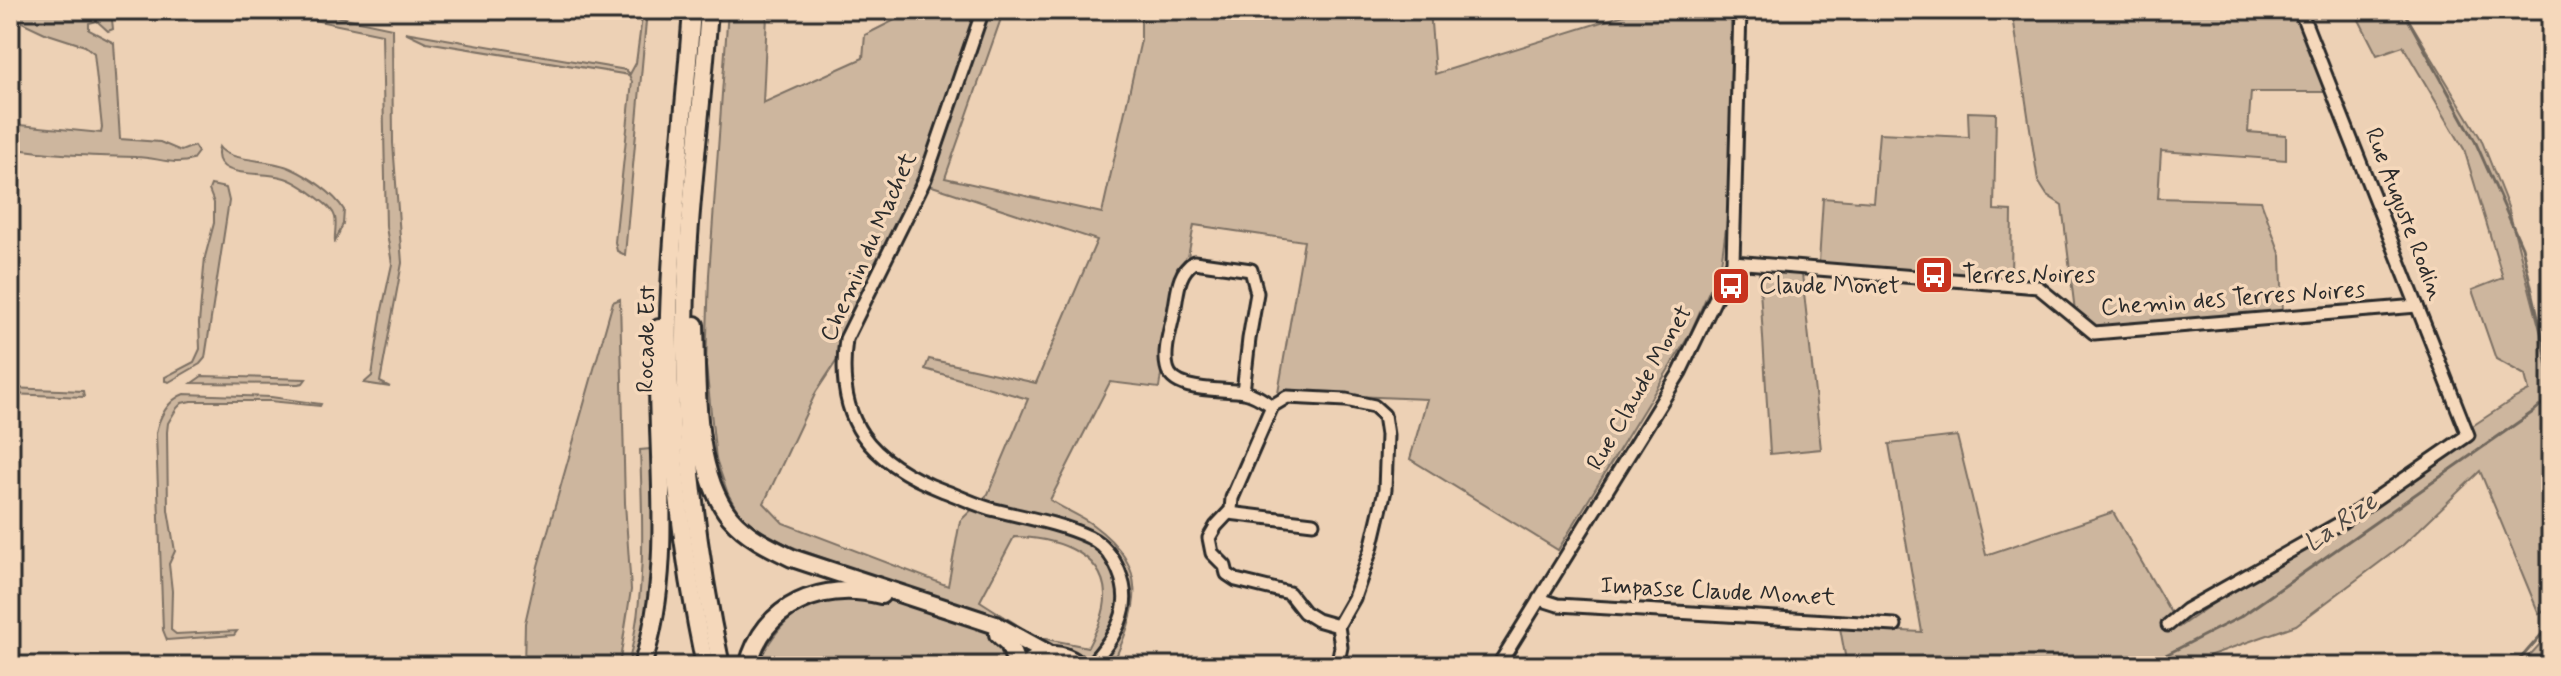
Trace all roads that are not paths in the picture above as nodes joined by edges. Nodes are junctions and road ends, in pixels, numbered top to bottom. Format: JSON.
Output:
{"nodes":[{"id":1,"x":692,"y":10,"type":"edge"},
{"id":2,"x":709,"y":10,"type":"edge"},
{"id":3,"x":983,"y":10,"type":"edge"},
{"id":4,"x":1740,"y":10,"type":"edge"},
{"id":5,"x":2300,"y":10,"type":"edge"},
{"id":6,"x":1733,"y":262,"type":"junction"},
{"id":7,"x":679,"y":277,"type":"junction"},
{"id":8,"x":2417,"y":306,"type":"junction"},
{"id":9,"x":1243,"y":392,"type":"junction"},
{"id":10,"x":1272,"y":406,"type":"junction"},
{"id":11,"x":1229,"y":513,"type":"junction"},
{"id":12,"x":1313,"y":523,"type":"dead end"},
{"id":13,"x":1539,"y":599,"type":"junction"},
{"id":14,"x":1895,"y":625,"type":"dead end"},
{"id":15,"x":2168,"y":625,"type":"dead end"},
{"id":16,"x":1338,"y":626,"type":"junction"},
{"id":17,"x":1047,"y":653,"type":"junction"},
{"id":18,"x":642,"y":666,"type":"edge"},
{"id":19,"x":705,"y":666,"type":"edge"},
{"id":20,"x":721,"y":666,"type":"edge"},
{"id":21,"x":748,"y":666,"type":"edge"},
{"id":22,"x":1017,"y":666,"type":"edge"},
{"id":23,"x":1024,"y":666,"type":"edge"},
{"id":24,"x":1081,"y":666,"type":"edge"},
{"id":25,"x":1089,"y":666,"type":"edge"},
{"id":26,"x":1337,"y":666,"type":"edge"},
{"id":27,"x":1498,"y":666,"type":"edge"}],
"edges":[{"from":1,"to":7,"type":"highway","name":"Rocade Est"},
{"from":2,"to":7,"type":"highway","name":"Rocade Est"},
{"from":3,"to":25,"type":"street","name":"Chemin du Machet"},
{"from":4,"to":6,"type":"street","name":"Rue Claude Monet"},
{"from":5,"to":8,"type":"street","name":"Rue Auguste Rodin"},
{"from":6,"to":8,"type":"street","name":"Chemin des Terres Noires"},
{"from":6,"to":13,"type":"street","name":"Rue Claude Monet"},
{"from":7,"to":17,"type":"highway"},
{"from":7,"to":18,"type":"highway"},
{"from":7,"to":19,"type":"highway","name":"Rocade Est"},
{"from":7,"to":20,"type":"highway","name":"Rocade Est"},
{"from":8,"to":15,"type":"street","name":"Rue Auguste Rodin"},
{"from":9,"to":9,"type":"street"},
{"from":9,"to":10,"type":"street"},
{"from":10,"to":11,"type":"street"},
{"from":10,"to":16,"type":"street"},
{"from":11,"to":12,"type":"street"},
{"from":11,"to":16,"type":"street"},
{"from":13,"to":14,"type":"street","name":"Impasse Claude Monet"},
{"from":13,"to":27,"type":"street","name":"Rue Claude Monet"},
{"from":16,"to":26,"type":"street"},
{"from":17,"to":23,"type":"main road"},
{"from":17,"to":24,"type":"main road"},
{"from":21,"to":22,"type":"highway"}]}
